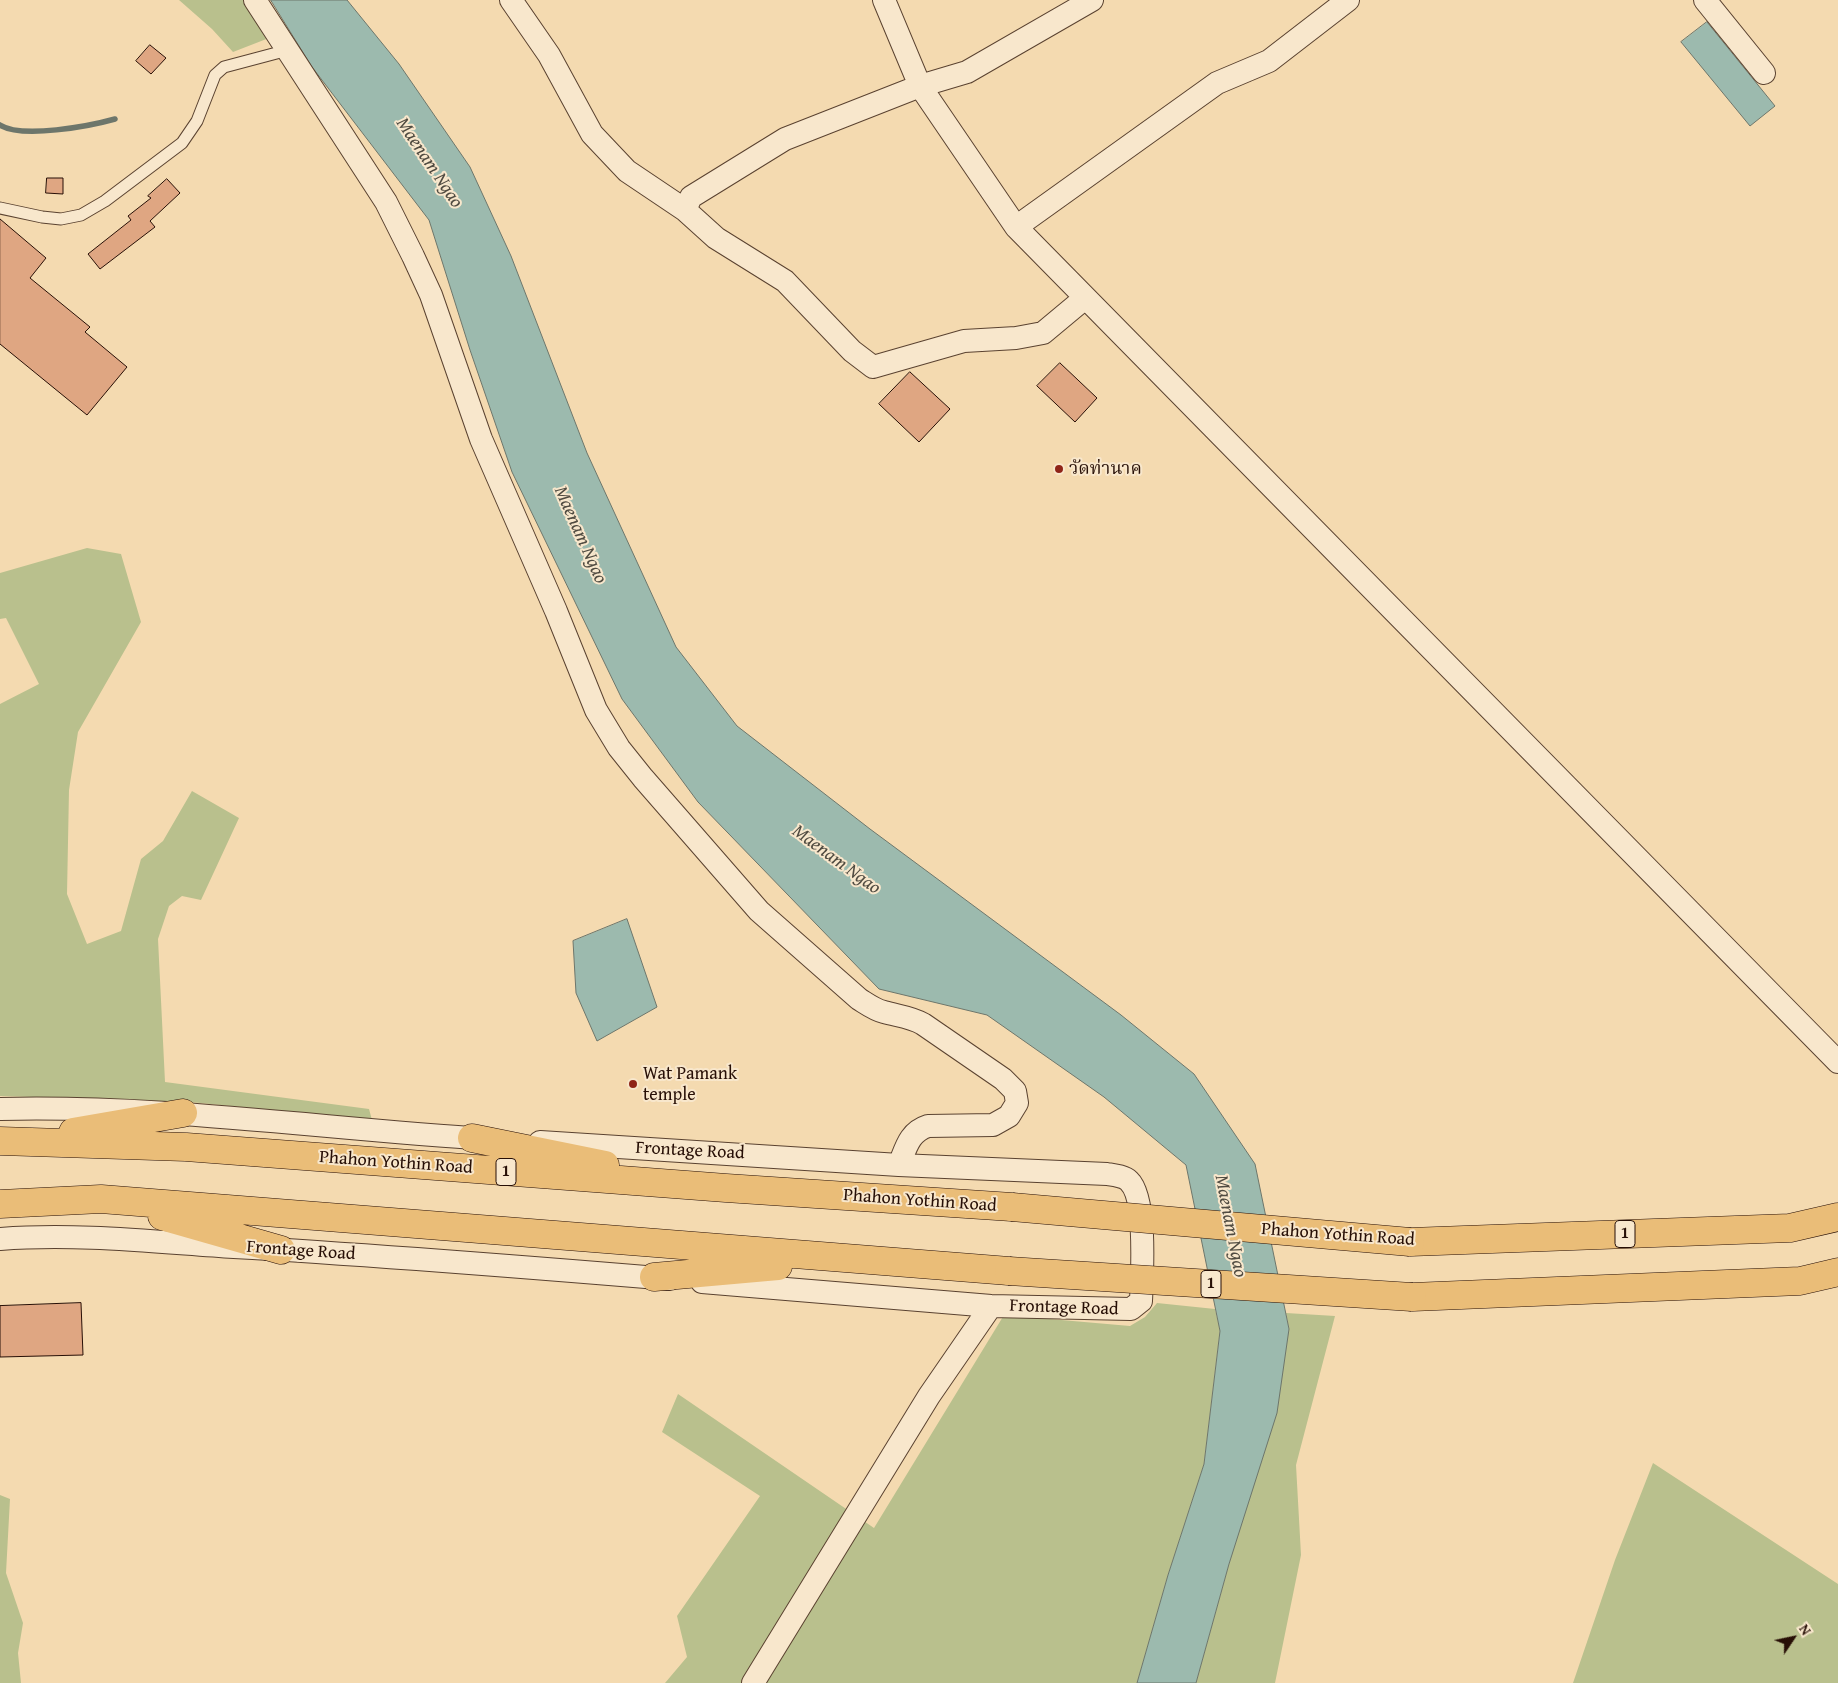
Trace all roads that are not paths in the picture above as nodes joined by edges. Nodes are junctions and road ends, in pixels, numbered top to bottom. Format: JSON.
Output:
{"nodes":[{"id":1,"x":255,"y":0,"type":"edge"},
{"id":2,"x":511,"y":0,"type":"edge"},
{"id":3,"x":884,"y":0,"type":"edge"},
{"id":4,"x":1092,"y":0,"type":"edge"},
{"id":5,"x":1348,"y":0,"type":"edge"},
{"id":6,"x":1705,"y":0,"type":"edge"},
{"id":7,"x":288,"y":50,"type":"junction"},
{"id":8,"x":1764,"y":73,"type":"dead end"},
{"id":9,"x":920,"y":86,"type":"junction"},
{"id":10,"x":0,"y":208,"type":"edge"},
{"id":11,"x":686,"y":210,"type":"junction"},
{"id":12,"x":1016,"y":227,"type":"junction"},
{"id":13,"x":1085,"y":298,"type":"junction"},
{"id":14,"x":1838,"y":1062,"type":"edge"},
{"id":15,"x":0,"y":1109,"type":"edge"},
{"id":16,"x":183,"y":1113,"type":"junction"},
{"id":17,"x":472,"y":1138,"type":"junction"},
{"id":18,"x":7,"y":1141,"type":"edge"},
{"id":19,"x":899,"y":1165,"type":"junction"},
{"id":20,"x":726,"y":1188,"type":"junction"},
{"id":21,"x":102,"y":1199,"type":"junction"},
{"id":22,"x":0,"y":1204,"type":"edge"},
{"id":23,"x":1838,"y":1217,"type":"edge"},
{"id":24,"x":0,"y":1239,"type":"edge"},
{"id":25,"x":281,"y":1250,"type":"junction"},
{"id":26,"x":851,"y":1259,"type":"junction"},
{"id":27,"x":1838,"y":1272,"type":"edge"},
{"id":28,"x":654,"y":1278,"type":"junction"},
{"id":29,"x":991,"y":1306,"type":"junction"},
{"id":30,"x":753,"y":1683,"type":"edge"}],
"edges":[{"from":1,"to":7,"type":"street"},
{"from":2,"to":11,"type":"street"},
{"from":3,"to":9,"type":"street"},
{"from":4,"to":9,"type":"street"},
{"from":5,"to":12,"type":"street"},
{"from":6,"to":8,"type":"street"},
{"from":7,"to":10,"type":"lane"},
{"from":7,"to":19,"type":"street"},
{"from":9,"to":11,"type":"street"},
{"from":9,"to":12,"type":"street"},
{"from":11,"to":13,"type":"street"},
{"from":12,"to":13,"type":"street"},
{"from":13,"to":14,"type":"street"},
{"from":15,"to":16,"type":"street","name":"Frontage Road"},
{"from":16,"to":17,"type":"street","name":"Frontage Road"},
{"from":16,"to":18,"type":"highway"},
{"from":17,"to":19,"type":"street","name":"Frontage Road"},
{"from":17,"to":20,"type":"highway"},
{"from":18,"to":20,"type":"highway","name":"Phahon Yothin Road","number":"1"},
{"from":19,"to":29,"type":"street","name":"Frontage Road"},
{"from":20,"to":23,"type":"highway","name":"Phahon Yothin Road","number":"1","bridge":true},
{"from":21,"to":22,"type":"highway","number":"1"},
{"from":21,"to":25,"type":"highway"},
{"from":21,"to":26,"type":"highway","number":"1"},
{"from":24,"to":25,"type":"street","name":"Frontage Road"},
{"from":25,"to":28,"type":"street","name":"Frontage Road"},
{"from":26,"to":27,"type":"highway","number":"1","bridge":true},
{"from":26,"to":28,"type":"highway"},
{"from":28,"to":29,"type":"street","name":"Frontage Road"},
{"from":29,"to":30,"type":"street"}]}
